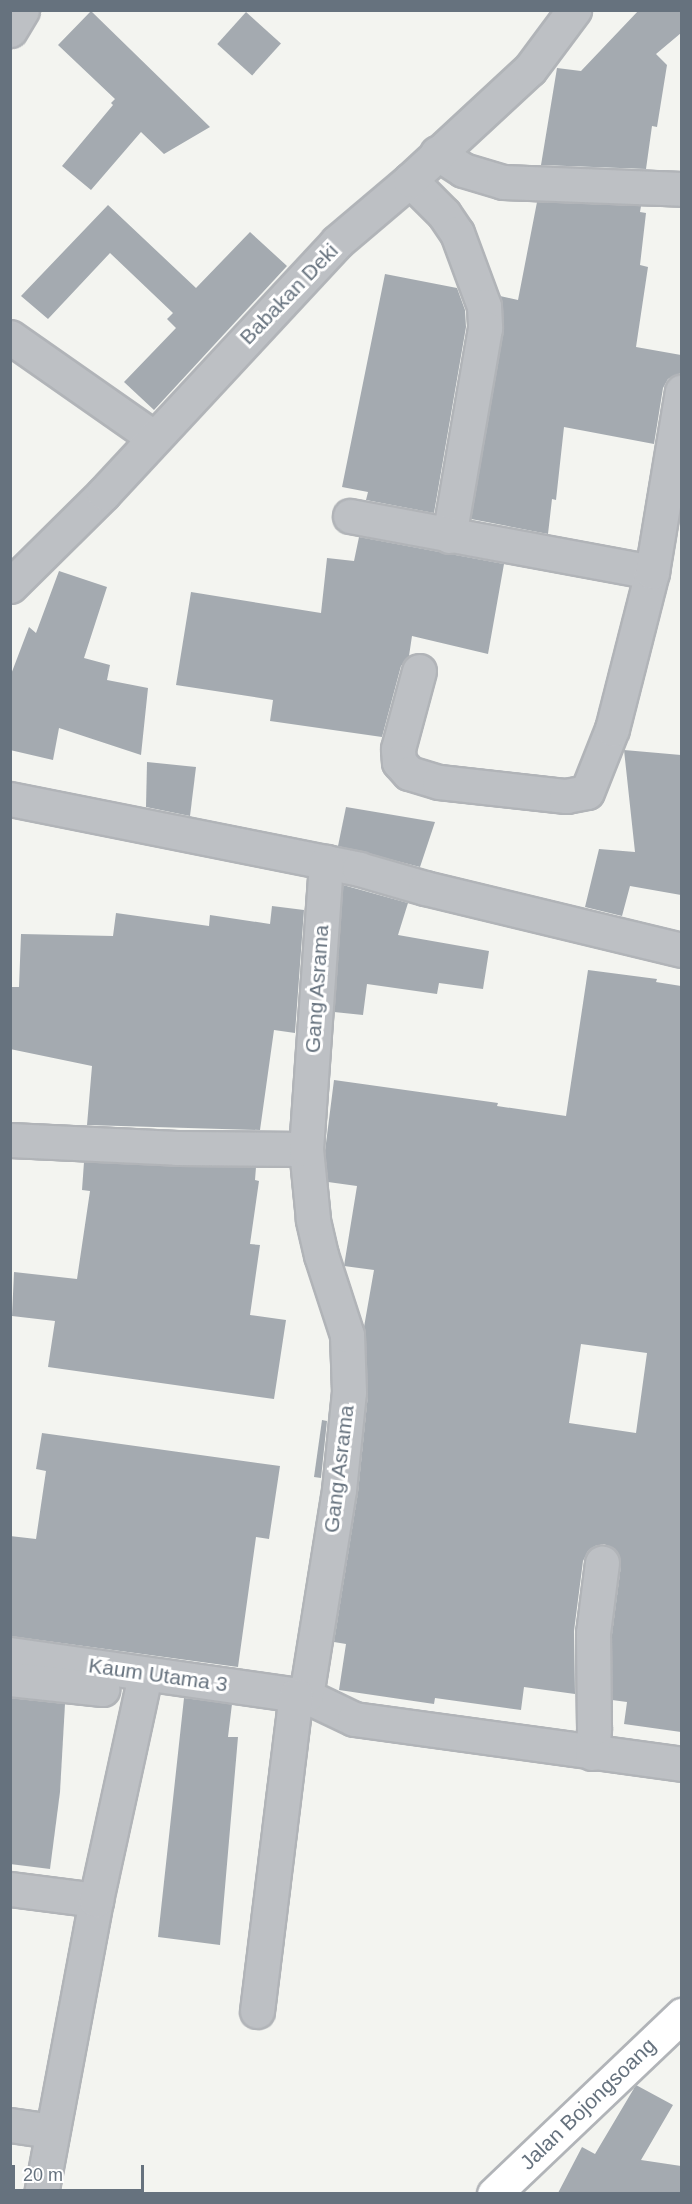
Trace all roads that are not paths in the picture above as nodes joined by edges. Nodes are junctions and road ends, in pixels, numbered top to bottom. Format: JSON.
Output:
{"nodes":[{"id":1,"x":22,"y":10,"type":"edge"},
{"id":2,"x":574,"y":10,"type":"edge"},
{"id":3,"x":10,"y":30,"type":"edge"},
{"id":4,"x":437,"y":153,"type":"junction"},
{"id":5,"x":410,"y":180,"type":"junction"},
{"id":6,"x":681,"y":189,"type":"edge"},
{"id":7,"x":10,"y":337,"type":"edge"},
{"id":8,"x":681,"y":391,"type":"edge"},
{"id":9,"x":153,"y":437,"type":"junction"},
{"id":10,"x":350,"y":516,"type":"dead end"},
{"id":11,"x":449,"y":536,"type":"junction"},
{"id":12,"x":652,"y":572,"type":"junction"},
{"id":13,"x":10,"y":586,"type":"edge"},
{"id":14,"x":419,"y":671,"type":"dead end"},
{"id":15,"x":10,"y":799,"type":"edge"},
{"id":16,"x":326,"y":862,"type":"junction"},
{"id":17,"x":681,"y":950,"type":"edge"},
{"id":18,"x":10,"y":1140,"type":"edge"},
{"id":19,"x":306,"y":1149,"type":"junction"},
{"id":20,"x":602,"y":1563,"type":"dead end"},
{"id":21,"x":10,"y":1654,"type":"edge"},
{"id":22,"x":10,"y":1679,"type":"edge"},
{"id":23,"x":144,"y":1684,"type":"junction"},
{"id":24,"x":299,"y":1701,"type":"junction"},
{"id":25,"x":592,"y":1752,"type":"junction"},
{"id":26,"x":681,"y":1764,"type":"edge"},
{"id":27,"x":10,"y":1889,"type":"edge"},
{"id":28,"x":96,"y":1900,"type":"junction"},
{"id":29,"x":256,"y":2011,"type":"dead end"},
{"id":30,"x":681,"y":2015,"type":"edge"},
{"id":31,"x":10,"y":2125,"type":"edge"},
{"id":32,"x":51,"y":2132,"type":"junction"},
{"id":33,"x":41,"y":2193,"type":"edge"},
{"id":34,"x":494,"y":2193,"type":"edge"}],
"edges":[{"from":1,"to":3,"type":"street"},
{"from":2,"to":4,"type":"street","name":"Babakan Deki"},
{"from":4,"to":5,"type":"street","name":"Babakan Deki"},
{"from":4,"to":6,"type":"street"},
{"from":5,"to":9,"type":"street","name":"Babakan Deki"},
{"from":5,"to":11,"type":"street"},
{"from":7,"to":9,"type":"street"},
{"from":8,"to":12,"type":"street"},
{"from":9,"to":13,"type":"street","name":"Babakan Deki"},
{"from":10,"to":11,"type":"street"},
{"from":11,"to":12,"type":"street"},
{"from":12,"to":14,"type":"street"},
{"from":15,"to":16,"type":"street"},
{"from":16,"to":17,"type":"street"},
{"from":16,"to":19,"type":"street","name":"Gang Asrama"},
{"from":18,"to":19,"type":"street"},
{"from":19,"to":24,"type":"street","name":"Gang Asrama"},
{"from":20,"to":25,"type":"street"},
{"from":21,"to":23,"type":"street","name":"Kaum Utama 3"},
{"from":22,"to":23,"type":"street"},
{"from":23,"to":24,"type":"street","name":"Kaum Utama 3"},
{"from":23,"to":28,"type":"street"},
{"from":24,"to":25,"type":"street"},
{"from":24,"to":29,"type":"street","name":"Gang Asrama"},
{"from":25,"to":26,"type":"street"},
{"from":27,"to":28,"type":"street"},
{"from":28,"to":32,"type":"street"},
{"from":30,"to":34,"type":"main road","name":"Jalan Bojongsoang"},
{"from":31,"to":32,"type":"street"},
{"from":32,"to":33,"type":"street"}]}
